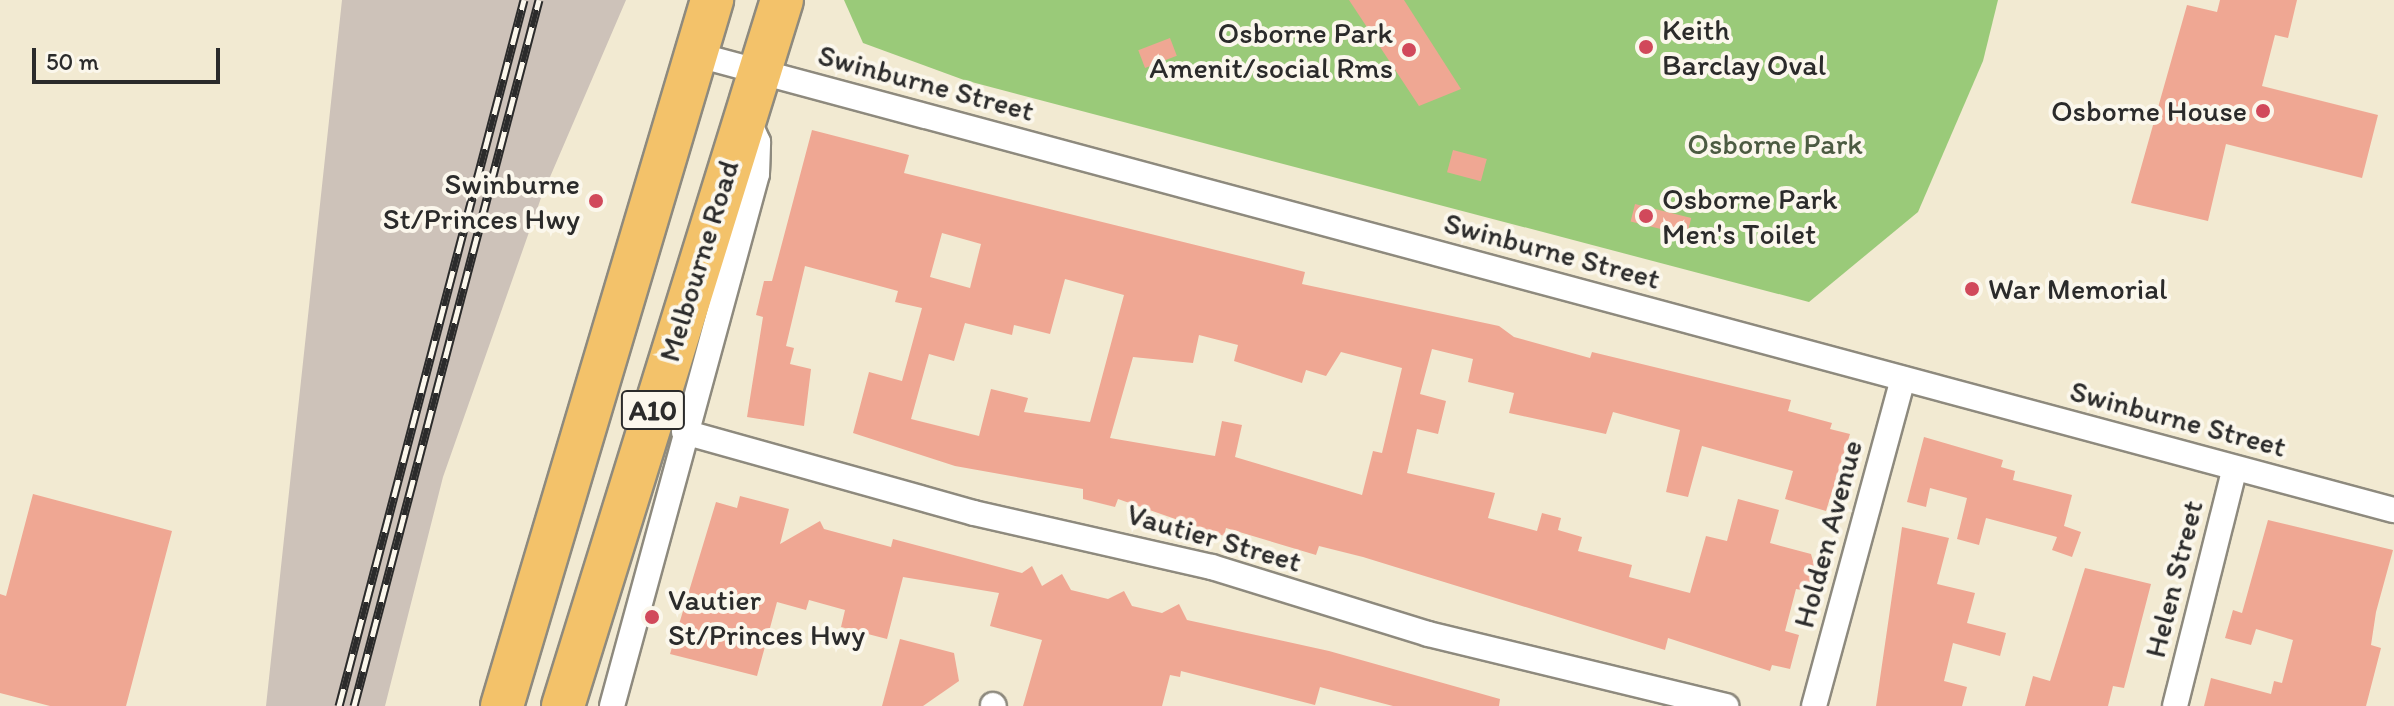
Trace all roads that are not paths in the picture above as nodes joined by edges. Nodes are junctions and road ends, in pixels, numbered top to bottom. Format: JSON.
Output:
{"nodes":[{"id":1,"x":712,"y":0,"type":"edge"},
{"id":2,"x":782,"y":0,"type":"edge"},
{"id":3,"x":694,"y":54,"type":"junction"},
{"id":4,"x":759,"y":72,"type":"junction"},
{"id":5,"x":745,"y":115,"type":"junction"},
{"id":6,"x":1903,"y":379,"type":"junction"},
{"id":7,"x":684,"y":432,"type":"junction"},
{"id":8,"x":2235,"y":468,"type":"junction"},
{"id":9,"x":2394,"y":510,"type":"edge"},
{"id":10,"x":502,"y":706,"type":"edge"},
{"id":11,"x":563,"y":706,"type":"edge"},
{"id":12,"x":612,"y":706,"type":"edge"},
{"id":13,"x":1726,"y":706,"type":"edge"},
{"id":14,"x":1814,"y":706,"type":"edge"},
{"id":15,"x":2175,"y":706,"type":"edge"}],
"edges":[{"from":1,"to":3,"type":"highway","number":"A10"},
{"from":2,"to":4,"type":"highway","name":"Melbourne Road","number":"A10"},
{"from":3,"to":4,"type":"street","name":"Swinburne Street"},
{"from":3,"to":10,"type":"highway","number":"A10"},
{"from":4,"to":5,"type":"highway","name":"Melbourne Road","number":"A10"},
{"from":4,"to":6,"type":"street","name":"Swinburne Street"},
{"from":5,"to":7,"type":"street"},
{"from":5,"to":11,"type":"highway","name":"Melbourne Road","number":"A10"},
{"from":6,"to":8,"type":"street","name":"Swinburne Street"},
{"from":6,"to":14,"type":"street","name":"Holden Avenue"},
{"from":7,"to":12,"type":"street"},
{"from":7,"to":13,"type":"street","name":"Vautier Street"},
{"from":8,"to":9,"type":"street","name":"Swinburne Street"},
{"from":8,"to":15,"type":"street","name":"Helen Street"}]}
